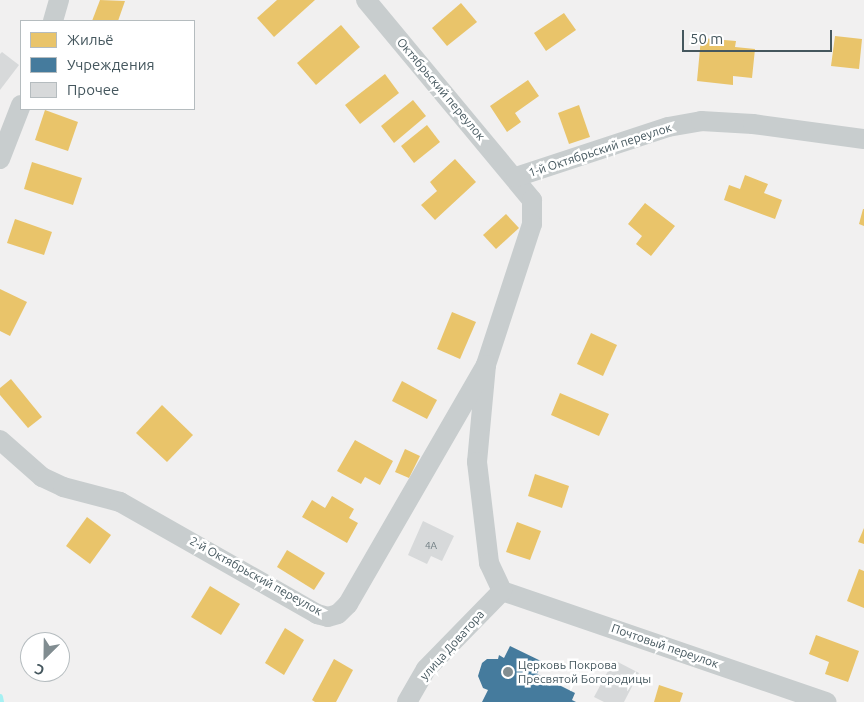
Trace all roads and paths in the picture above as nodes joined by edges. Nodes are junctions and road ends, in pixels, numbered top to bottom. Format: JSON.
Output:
{"nodes":[{"id":1,"x":59,"y":0,"type":"edge"},
{"id":2,"x":366,"y":0,"type":"edge"},
{"id":3,"x":53,"y":20,"type":"edge"},
{"id":4,"x":20,"y":108,"type":"edge"},
{"id":5,"x":864,"y":139,"type":"edge"},
{"id":6,"x":0,"y":159,"type":"edge"},
{"id":7,"x":516,"y":177,"type":"junction"},
{"id":8,"x":486,"y":365,"type":"junction"},
{"id":9,"x":0,"y":440,"type":"edge"},
{"id":10,"x":502,"y":591,"type":"junction"},
{"id":11,"x":406,"y":702,"type":"edge"},
{"id":12,"x":827,"y":702,"type":"edge"}],
"edges":[{"from":1,"to":3,"type":"street"},
{"from":2,"to":7,"type":"street","name":"Октябрьский переулок"},
{"from":4,"to":6,"type":"street"},
{"from":5,"to":7,"type":"street","name":"1-й Октябрьский переулок"},
{"from":7,"to":8,"type":"street","name":"Октябрьский переулок"},
{"from":8,"to":9,"type":"street","name":"2-й Октябрьский переулок"},
{"from":8,"to":10,"type":"street"},
{"from":10,"to":11,"type":"street","name":"улица Доватора"},
{"from":10,"to":12,"type":"street","name":"Почтовый переулок"}]}
